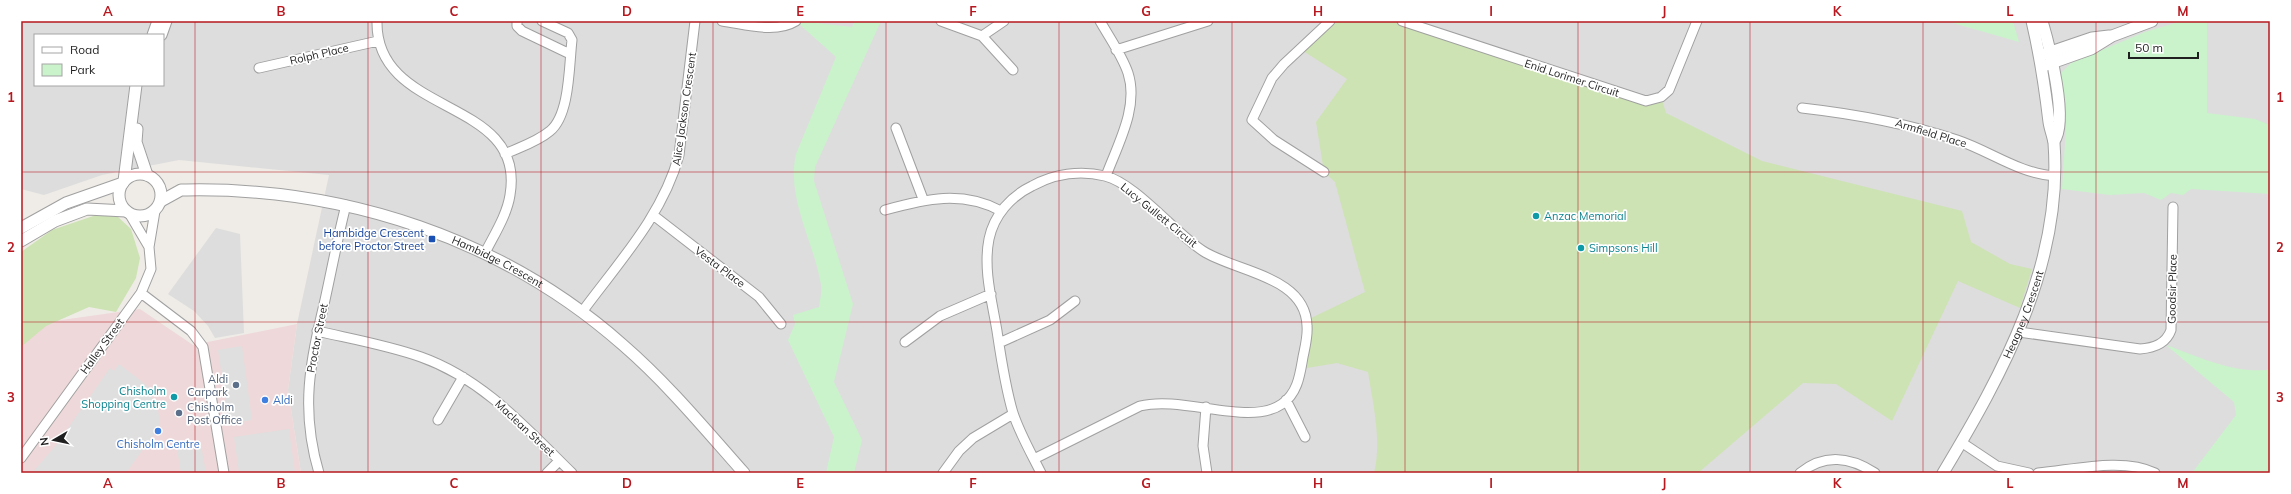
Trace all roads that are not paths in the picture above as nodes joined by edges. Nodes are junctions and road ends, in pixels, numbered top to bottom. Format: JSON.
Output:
{"nodes":[{"id":1,"x":158,"y":21,"type":"edge"},
{"id":2,"x":166,"y":21,"type":"edge"},
{"id":3,"x":377,"y":21,"type":"edge"},
{"id":4,"x":517,"y":21,"type":"edge"},
{"id":5,"x":542,"y":21,"type":"edge"},
{"id":6,"x":695,"y":21,"type":"edge"},
{"id":7,"x":722,"y":21,"type":"edge"},
{"id":8,"x":796,"y":21,"type":"edge"},
{"id":9,"x":942,"y":21,"type":"edge"},
{"id":10,"x":1004,"y":21,"type":"edge"},
{"id":11,"x":1100,"y":21,"type":"edge"},
{"id":12,"x":1208,"y":21,"type":"edge"},
{"id":13,"x":1330,"y":21,"type":"edge"},
{"id":14,"x":1402,"y":21,"type":"edge"},
{"id":15,"x":1697,"y":21,"type":"edge"},
{"id":16,"x":2032,"y":21,"type":"edge"},
{"id":17,"x":2042,"y":21,"type":"edge"},
{"id":18,"x":2152,"y":21,"type":"edge"},
{"id":19,"x":153,"y":34,"type":"edge"},
{"id":20,"x":161,"y":34,"type":"edge"},
{"id":21,"x":982,"y":36,"type":"junction"},
{"id":22,"x":378,"y":40,"type":"junction"},
{"id":23,"x":1116,"y":50,"type":"junction"},
{"id":24,"x":570,"y":54,"type":"junction"},
{"id":25,"x":2046,"y":59,"type":"junction"},
{"id":26,"x":259,"y":68,"type":"dead end"},
{"id":27,"x":1013,"y":70,"type":"dead end"},
{"id":28,"x":136,"y":86,"type":"edge"},
{"id":29,"x":143,"y":86,"type":"edge"},
{"id":30,"x":1802,"y":108,"type":"dead end"},
{"id":31,"x":135,"y":122,"type":"junction"},
{"id":32,"x":896,"y":128,"type":"dead end"},
{"id":33,"x":505,"y":154,"type":"junction"},
{"id":34,"x":1324,"y":172,"type":"dead end"},
{"id":35,"x":1106,"y":176,"type":"junction"},
{"id":36,"x":2054,"y":176,"type":"junction"},
{"id":37,"x":151,"y":177,"type":"junction"},
{"id":38,"x":123,"y":182,"type":"junction"},
{"id":39,"x":184,"y":190,"type":"junction"},
{"id":40,"x":923,"y":200,"type":"junction"},
{"id":41,"x":161,"y":201,"type":"junction"},
{"id":42,"x":346,"y":205,"type":"junction"},
{"id":43,"x":2173,"y":207,"type":"dead end"},
{"id":44,"x":885,"y":210,"type":"dead end"},
{"id":45,"x":155,"y":211,"type":"junction"},
{"id":46,"x":1001,"y":211,"type":"junction"},
{"id":47,"x":128,"y":212,"type":"junction"},
{"id":48,"x":653,"y":215,"type":"junction"},
{"id":49,"x":21,"y":228,"type":"edge"},
{"id":50,"x":21,"y":241,"type":"edge"},
{"id":51,"x":149,"y":247,"type":"junction"},
{"id":52,"x":485,"y":253,"type":"junction"},
{"id":53,"x":141,"y":293,"type":"junction"},
{"id":54,"x":991,"y":294,"type":"junction"},
{"id":55,"x":1075,"y":301,"type":"dead end"},
{"id":56,"x":582,"y":312,"type":"junction"},
{"id":57,"x":781,"y":324,"type":"dead end"},
{"id":58,"x":317,"y":331,"type":"junction"},
{"id":59,"x":2020,"y":332,"type":"junction"},
{"id":60,"x":905,"y":342,"type":"dead end"},
{"id":61,"x":999,"y":343,"type":"junction"},
{"id":62,"x":463,"y":377,"type":"junction"},
{"id":63,"x":1286,"y":400,"type":"junction"},
{"id":64,"x":1206,"y":407,"type":"junction"},
{"id":65,"x":1013,"y":414,"type":"junction"},
{"id":66,"x":438,"y":420,"type":"dead end"},
{"id":67,"x":1306,"y":437,"type":"dead end"},
{"id":68,"x":1961,"y":442,"type":"junction"},
{"id":69,"x":21,"y":458,"type":"edge"},
{"id":70,"x":1034,"y":459,"type":"junction"},
{"id":71,"x":559,"y":460,"type":"junction"},
{"id":72,"x":2057,"y":472,"type":"edge"},
{"id":73,"x":224,"y":473,"type":"edge"},
{"id":74,"x":319,"y":473,"type":"edge"},
{"id":75,"x":547,"y":473,"type":"edge"},
{"id":76,"x":572,"y":473,"type":"edge"},
{"id":77,"x":744,"y":473,"type":"edge"},
{"id":78,"x":943,"y":473,"type":"edge"},
{"id":79,"x":1041,"y":473,"type":"edge"},
{"id":80,"x":1207,"y":473,"type":"edge"},
{"id":81,"x":1800,"y":473,"type":"edge"},
{"id":82,"x":1875,"y":473,"type":"edge"},
{"id":83,"x":1943,"y":473,"type":"edge"},
{"id":84,"x":2029,"y":473,"type":"edge"},
{"id":85,"x":2038,"y":473,"type":"edge"},
{"id":86,"x":2155,"y":473,"type":"edge"}],
"edges":[{"from":1,"to":19,"type":"street"},
{"from":2,"to":20,"type":"street"},
{"from":3,"to":22,"type":"street"},
{"from":4,"to":24,"type":"street"},
{"from":5,"to":24,"type":"street"},
{"from":6,"to":48,"type":"street","name":"Alice Jackson Crescent"},
{"from":7,"to":8,"type":"street"},
{"from":9,"to":21,"type":"street"},
{"from":10,"to":21,"type":"street"},
{"from":11,"to":23,"type":"street"},
{"from":12,"to":23,"type":"street"},
{"from":13,"to":34,"type":"street"},
{"from":14,"to":15,"type":"street","name":"Enid Lorimer Circuit"},
{"from":16,"to":25,"type":"street","name":"Heagney Crescent"},
{"from":17,"to":25,"type":"street","name":"Heagney Crescent"},
{"from":18,"to":25,"type":"street"},
{"from":21,"to":27,"type":"street"},
{"from":22,"to":26,"type":"street","name":"Rolph Place"},
{"from":22,"to":33,"type":"street"},
{"from":23,"to":35,"type":"street"},
{"from":24,"to":33,"type":"street"},
{"from":25,"to":36,"type":"street","name":"Heagney Crescent"},
{"from":28,"to":31,"type":"street"},
{"from":29,"to":31,"type":"street"},
{"from":30,"to":36,"type":"street","name":"Armfield Place"},
{"from":31,"to":37,"type":"street"},
{"from":31,"to":38,"type":"street"},
{"from":32,"to":40,"type":"street"},
{"from":33,"to":52,"type":"street"},
{"from":35,"to":46,"type":"street","name":"Lucy Gullett Circuit"},
{"from":35,"to":63,"type":"street","name":"Lucy Gullett Circuit"},
{"from":36,"to":59,"type":"street","name":"Heagney Crescent"},
{"from":37,"to":38,"type":"street"},
{"from":37,"to":39,"type":"street","name":"Hambidge Crescent"},
{"from":37,"to":41,"type":"street"},
{"from":38,"to":47,"type":"street"},
{"from":38,"to":49,"type":"street"},
{"from":39,"to":41,"type":"street","name":"Hambidge Crescent"},
{"from":39,"to":42,"type":"street","name":"Hambidge Crescent"},
{"from":40,"to":44,"type":"street"},
{"from":40,"to":46,"type":"street"},
{"from":41,"to":45,"type":"street"},
{"from":42,"to":52,"type":"street","name":"Hambidge Crescent"},
{"from":42,"to":58,"type":"street","name":"Proctor Street"},
{"from":43,"to":59,"type":"street","name":"Goodsir Place"},
{"from":45,"to":47,"type":"street"},
{"from":45,"to":51,"type":"street","name":"Halley Street"},
{"from":46,"to":54,"type":"street","name":"Lucy Gullett Circuit"},
{"from":47,"to":50,"type":"street"},
{"from":47,"to":51,"type":"street","name":"Halley Street"},
{"from":48,"to":56,"type":"street","name":"Alice Jackson Crescent"},
{"from":48,"to":57,"type":"street","name":"Vesta Place"},
{"from":51,"to":53,"type":"street","name":"Halley Street"},
{"from":52,"to":56,"type":"street","name":"Hambidge Crescent"},
{"from":53,"to":69,"type":"street","name":"Halley Street"},
{"from":53,"to":73,"type":"street"},
{"from":54,"to":60,"type":"street"},
{"from":54,"to":61,"type":"street","name":"Lucy Gullett Circuit"},
{"from":55,"to":61,"type":"street"},
{"from":56,"to":77,"type":"street","name":"Hambidge Crescent"},
{"from":58,"to":62,"type":"street","name":"Maclean Street"},
{"from":58,"to":74,"type":"street","name":"Proctor Street"},
{"from":59,"to":68,"type":"street","name":"Heagney Crescent"},
{"from":61,"to":65,"type":"street","name":"Lucy Gullett Circuit"},
{"from":62,"to":66,"type":"street"},
{"from":62,"to":71,"type":"street","name":"Maclean Street"},
{"from":63,"to":64,"type":"street","name":"Lucy Gullett Circuit"},
{"from":63,"to":67,"type":"street"},
{"from":64,"to":70,"type":"street","name":"Lucy Gullett Circuit"},
{"from":64,"to":80,"type":"street"},
{"from":65,"to":70,"type":"street","name":"Lucy Gullett Circuit"},
{"from":65,"to":78,"type":"street"},
{"from":68,"to":83,"type":"street","name":"Heagney Crescent"},
{"from":68,"to":84,"type":"street"},
{"from":70,"to":79,"type":"street","name":"Lucy Gullett Circuit"},
{"from":71,"to":75,"type":"street"},
{"from":71,"to":76,"type":"street","name":"Maclean Street"},
{"from":72,"to":85,"type":"street"},
{"from":72,"to":86,"type":"street"},
{"from":81,"to":82,"type":"street"}]}
